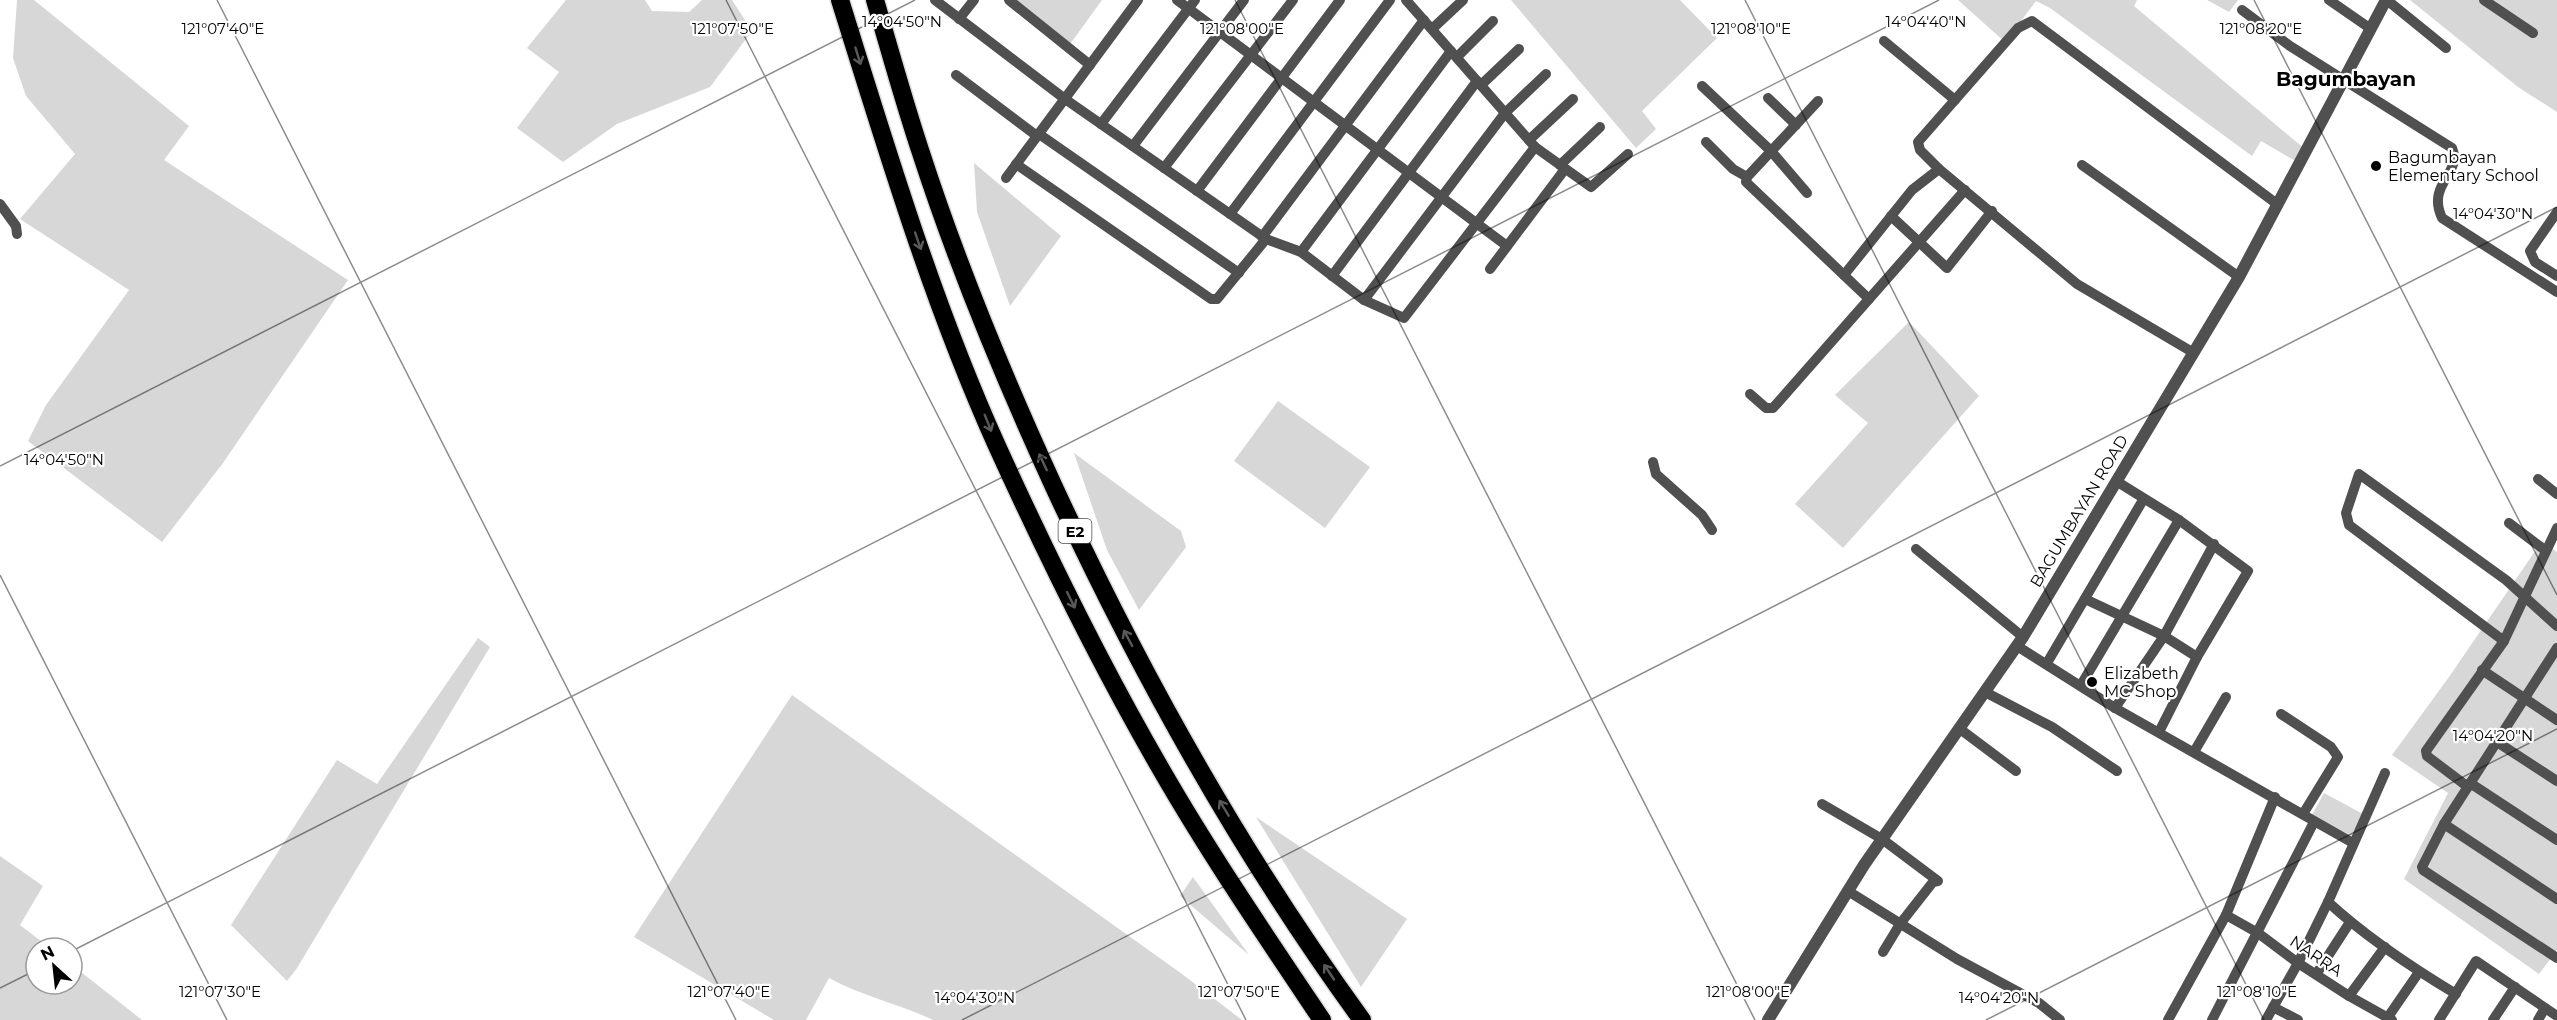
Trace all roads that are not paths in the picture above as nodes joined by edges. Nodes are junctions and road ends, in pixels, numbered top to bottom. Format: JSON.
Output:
{"nodes":[{"id":1,"x":840,"y":0,"type":"edge"},
{"id":2,"x":874,"y":0,"type":"edge"},
{"id":3,"x":935,"y":0,"type":"edge"},
{"id":4,"x":974,"y":0,"type":"edge"},
{"id":5,"x":1009,"y":0,"type":"edge"},
{"id":6,"x":1138,"y":0,"type":"edge"},
{"id":7,"x":1177,"y":0,"type":"edge"},
{"id":8,"x":1244,"y":0,"type":"edge"},
{"id":9,"x":1293,"y":0,"type":"edge"},
{"id":10,"x":1340,"y":0,"type":"edge"},
{"id":11,"x":1390,"y":0,"type":"edge"},
{"id":12,"x":1406,"y":0,"type":"edge"},
{"id":13,"x":1463,"y":0,"type":"edge"},
{"id":14,"x":2329,"y":0,"type":"edge"},
{"id":15,"x":2387,"y":0,"type":"edge"},
{"id":16,"x":2484,"y":0,"type":"edge"},
{"id":17,"x":1191,"y":4,"type":"edge"},
{"id":18,"x":2242,"y":10,"type":"dead end"},
{"id":19,"x":959,"y":19,"type":"junction"},
{"id":20,"x":1424,"y":20,"type":"junction"},
{"id":21,"x":1493,"y":21,"type":"dead end"},
{"id":22,"x":2371,"y":28,"type":"junction"},
{"id":23,"x":1432,"y":29,"type":"junction"},
{"id":24,"x":1220,"y":32,"type":"junction"},
{"id":25,"x":2533,"y":33,"type":"dead end"},
{"id":26,"x":1884,"y":41,"type":"dead end"},
{"id":27,"x":2446,"y":48,"type":"dead end"},
{"id":28,"x":1520,"y":49,"type":"dead end"},
{"id":29,"x":1454,"y":54,"type":"junction"},
{"id":30,"x":1251,"y":55,"type":"junction"},
{"id":31,"x":1090,"y":65,"type":"junction"},
{"id":32,"x":1546,"y":74,"type":"dead end"},
{"id":33,"x":956,"y":75,"type":"dead end"},
{"id":34,"x":1282,"y":78,"type":"junction"},
{"id":35,"x":2344,"y":80,"type":"junction"},
{"id":36,"x":1479,"y":83,"type":"junction"},
{"id":37,"x":1702,"y":86,"type":"dead end"},
{"id":38,"x":1768,"y":98,"type":"dead end"},
{"id":39,"x":1065,"y":99,"type":"junction"},
{"id":40,"x":1573,"y":99,"type":"dead end"},
{"id":41,"x":1955,"y":100,"type":"junction"},
{"id":42,"x":1818,"y":101,"type":"dead end"},
{"id":43,"x":1314,"y":102,"type":"junction"},
{"id":44,"x":1505,"y":113,"type":"junction"},
{"id":45,"x":1101,"y":124,"type":"junction"},
{"id":46,"x":1345,"y":125,"type":"junction"},
{"id":47,"x":1796,"y":125,"type":"junction"},
{"id":48,"x":1600,"y":127,"type":"dead end"},
{"id":49,"x":1038,"y":135,"type":"junction"},
{"id":50,"x":1706,"y":142,"type":"dead end"},
{"id":51,"x":1532,"y":144,"type":"junction"},
{"id":52,"x":1133,"y":146,"type":"junction"},
{"id":53,"x":1377,"y":149,"type":"junction"},
{"id":54,"x":1771,"y":151,"type":"junction"},
{"id":55,"x":1628,"y":154,"type":"dead end"},
{"id":56,"x":1016,"y":164,"type":"junction"},
{"id":57,"x":2082,"y":165,"type":"dead end"},
{"id":58,"x":1563,"y":167,"type":"junction"},
{"id":59,"x":1164,"y":168,"type":"junction"},
{"id":60,"x":1939,"y":169,"type":"junction"},
{"id":61,"x":1409,"y":173,"type":"junction"},
{"id":62,"x":1747,"y":177,"type":"junction"},
{"id":63,"x":1006,"y":178,"type":"dead end"},
{"id":64,"x":1965,"y":190,"type":"junction"},
{"id":65,"x":1197,"y":191,"type":"junction"},
{"id":66,"x":1807,"y":193,"type":"dead end"},
{"id":67,"x":1441,"y":197,"type":"junction"},
{"id":68,"x":0,"y":204,"type":"edge"},
{"id":69,"x":2277,"y":204,"type":"junction"},
{"id":70,"x":1992,"y":211,"type":"junction"},
{"id":71,"x":1230,"y":214,"type":"junction"},
{"id":72,"x":1891,"y":216,"type":"junction"},
{"id":73,"x":2556,"y":216,"type":"edge"},
{"id":74,"x":1477,"y":224,"type":"junction"},
{"id":75,"x":17,"y":234,"type":"dead end"},
{"id":76,"x":1264,"y":238,"type":"junction"},
{"id":77,"x":1919,"y":242,"type":"junction"},
{"id":78,"x":1507,"y":246,"type":"junction"},
{"id":79,"x":1301,"y":252,"type":"junction"},
{"id":80,"x":1490,"y":269,"type":"dead end"},
{"id":81,"x":1239,"y":273,"type":"junction"},
{"id":82,"x":1844,"y":275,"type":"junction"},
{"id":83,"x":1332,"y":276,"type":"junction"},
{"id":84,"x":2557,"y":276,"type":"edge"},
{"id":85,"x":2239,"y":277,"type":"junction"},
{"id":86,"x":2557,"y":292,"type":"edge"},
{"id":87,"x":1869,"y":299,"type":"junction"},
{"id":88,"x":1364,"y":300,"type":"junction"},
{"id":89,"x":2194,"y":353,"type":"junction"},
{"id":90,"x":1750,"y":394,"type":"dead end"},
{"id":91,"x":1653,"y":462,"type":"dead end"},
{"id":92,"x":2538,"y":479,"type":"dead end"},
{"id":93,"x":2116,"y":481,"type":"junction"},
{"id":94,"x":2557,"y":494,"type":"edge"},
{"id":95,"x":2143,"y":500,"type":"junction"},
{"id":96,"x":2179,"y":520,"type":"junction"},
{"id":97,"x":2509,"y":523,"type":"dead end"},
{"id":98,"x":2557,"y":528,"type":"edge"},
{"id":99,"x":1712,"y":530,"type":"dead end"},
{"id":100,"x":2214,"y":544,"type":"junction"},
{"id":101,"x":1916,"y":549,"type":"dead end"},
{"id":102,"x":2546,"y":551,"type":"junction"},
{"id":103,"x":2525,"y":598,"type":"junction"},
{"id":104,"x":2085,"y":599,"type":"junction"},
{"id":105,"x":2122,"y":617,"type":"junction"},
{"id":106,"x":2557,"y":626,"type":"edge"},
{"id":107,"x":2164,"y":636,"type":"junction"},
{"id":108,"x":2020,"y":641,"type":"junction"},
{"id":109,"x":2504,"y":641,"type":"junction"},
{"id":110,"x":2557,"y":648,"type":"edge"},
{"id":111,"x":2197,"y":657,"type":"junction"},
{"id":112,"x":2047,"y":663,"type":"junction"},
{"id":113,"x":2482,"y":670,"type":"junction"},
{"id":114,"x":2081,"y":685,"type":"junction"},
{"id":115,"x":1985,"y":692,"type":"junction"},
{"id":116,"x":2226,"y":697,"type":"dead end"},
{"id":117,"x":2524,"y":699,"type":"junction"},
{"id":118,"x":2115,"y":708,"type":"junction"},
{"id":119,"x":2281,"y":714,"type":"dead end"},
{"id":120,"x":2557,"y":720,"type":"edge"},
{"id":121,"x":1960,"y":729,"type":"junction"},
{"id":122,"x":2159,"y":732,"type":"junction"},
{"id":123,"x":2497,"y":742,"type":"junction"},
{"id":124,"x":2194,"y":752,"type":"junction"},
{"id":125,"x":2016,"y":771,"type":"dead end"},
{"id":126,"x":2117,"y":771,"type":"dead end"},
{"id":127,"x":2385,"y":773,"type":"dead end"},
{"id":128,"x":2557,"y":781,"type":"edge"},
{"id":129,"x":2469,"y":785,"type":"junction"},
{"id":130,"x":2275,"y":797,"type":"junction"},
{"id":131,"x":1822,"y":804,"type":"dead end"},
{"id":132,"x":2303,"y":814,"type":"junction"},
{"id":133,"x":2314,"y":822,"type":"junction"},
{"id":134,"x":2444,"y":824,"type":"junction"},
{"id":135,"x":1882,"y":839,"type":"junction"},
{"id":136,"x":2557,"y":840,"type":"edge"},
{"id":137,"x":2353,"y":843,"type":"junction"},
{"id":138,"x":1848,"y":891,"type":"junction"},
{"id":139,"x":2557,"y":898,"type":"edge"},
{"id":140,"x":2328,"y":902,"type":"junction"},
{"id":141,"x":2226,"y":915,"type":"junction"},
{"id":142,"x":2350,"y":922,"type":"junction"},
{"id":143,"x":1900,"y":924,"type":"junction"},
{"id":144,"x":2258,"y":933,"type":"junction"},
{"id":145,"x":2385,"y":947,"type":"junction"},
{"id":146,"x":1883,"y":952,"type":"dead end"},
{"id":147,"x":2557,"y":958,"type":"edge"},
{"id":148,"x":2298,"y":963,"type":"junction"},
{"id":149,"x":2419,"y":972,"type":"junction"},
{"id":150,"x":2317,"y":973,"type":"junction"},
{"id":151,"x":2515,"y":987,"type":"junction"},
{"id":152,"x":2456,"y":994,"type":"junction"},
{"id":153,"x":2349,"y":996,"type":"junction"},
{"id":154,"x":2273,"y":1007,"type":"junction"},
{"id":155,"x":2545,"y":1008,"type":"junction"},
{"id":156,"x":2557,"y":1016,"type":"edge"},
{"id":157,"x":2390,"y":1019,"type":"edge"},
{"id":158,"x":1322,"y":1020,"type":"edge"},
{"id":159,"x":1362,"y":1020,"type":"edge"},
{"id":160,"x":1768,"y":1020,"type":"edge"},
{"id":161,"x":2060,"y":1020,"type":"edge"},
{"id":162,"x":2168,"y":1020,"type":"edge"},
{"id":163,"x":2212,"y":1020,"type":"edge"},
{"id":164,"x":2266,"y":1020,"type":"edge"},
{"id":165,"x":2298,"y":1020,"type":"edge"},
{"id":166,"x":2439,"y":1020,"type":"edge"},
{"id":167,"x":2493,"y":1020,"type":"edge"},
{"id":168,"x":2538,"y":1020,"type":"edge"}],
"edges":[{"from":1,"to":158,"type":"highway","number":"E2","one_way":true},
{"from":159,"to":2,"type":"highway","number":"E2","one_way":true},
{"from":3,"to":19,"type":"street"},
{"from":4,"to":19,"type":"street"},
{"from":5,"to":31,"type":"street"},
{"from":6,"to":31,"type":"street"},
{"from":7,"to":17,"type":"street"},
{"from":8,"to":24,"type":"street"},
{"from":9,"to":30,"type":"street"},
{"from":10,"to":34,"type":"street"},
{"from":11,"to":43,"type":"street"},
{"from":12,"to":20,"type":"street"},
{"from":13,"to":23,"type":"street"},
{"from":14,"to":22,"type":"street"},
{"from":15,"to":22,"type":"street","name":"BAGUMBAYAN ROAD"},
{"from":15,"to":27,"type":"street"},
{"from":16,"to":25,"type":"street"},
{"from":17,"to":24,"type":"street"},
{"from":17,"to":45,"type":"street"},
{"from":18,"to":35,"type":"street"},
{"from":19,"to":39,"type":"street"},
{"from":20,"to":23,"type":"street"},
{"from":20,"to":46,"type":"street"},
{"from":21,"to":29,"type":"street"},
{"from":22,"to":35,"type":"street","name":"BAGUMBAYAN ROAD"},
{"from":23,"to":29,"type":"street"},
{"from":24,"to":30,"type":"street"},
{"from":24,"to":52,"type":"street"},
{"from":26,"to":41,"type":"street"},
{"from":28,"to":36,"type":"street"},
{"from":29,"to":36,"type":"street"},
{"from":29,"to":53,"type":"street"},
{"from":30,"to":34,"type":"street"},
{"from":30,"to":59,"type":"street"},
{"from":31,"to":39,"type":"street"},
{"from":32,"to":44,"type":"street"},
{"from":33,"to":49,"type":"street"},
{"from":34,"to":43,"type":"street"},
{"from":34,"to":65,"type":"street"},
{"from":35,"to":69,"type":"street","name":"BAGUMBAYAN ROAD"},
{"from":35,"to":86,"type":"street"},
{"from":36,"to":44,"type":"street"},
{"from":36,"to":61,"type":"street"},
{"from":37,"to":54,"type":"street"},
{"from":38,"to":47,"type":"street"},
{"from":39,"to":45,"type":"street"},
{"from":39,"to":49,"type":"street"},
{"from":40,"to":51,"type":"street"},
{"from":41,"to":60,"type":"street"},
{"from":41,"to":69,"type":"street"},
{"from":42,"to":47,"type":"street"},
{"from":43,"to":46,"type":"street"},
{"from":43,"to":71,"type":"street"},
{"from":44,"to":51,"type":"street"},
{"from":44,"to":67,"type":"street"},
{"from":45,"to":52,"type":"street"},
{"from":46,"to":53,"type":"street"},
{"from":46,"to":76,"type":"street"},
{"from":47,"to":54,"type":"street"},
{"from":48,"to":58,"type":"street"},
{"from":49,"to":56,"type":"street"},
{"from":49,"to":81,"type":"street"},
{"from":50,"to":62,"type":"street"},
{"from":51,"to":58,"type":"street"},
{"from":51,"to":74,"type":"street"},
{"from":52,"to":59,"type":"street"},
{"from":53,"to":61,"type":"street"},
{"from":53,"to":79,"type":"street"},
{"from":54,"to":62,"type":"street"},
{"from":54,"to":66,"type":"street"},
{"from":55,"to":58,"type":"street"},
{"from":56,"to":63,"type":"street"},
{"from":56,"to":81,"type":"street"},
{"from":57,"to":85,"type":"street"},
{"from":58,"to":78,"type":"street"},
{"from":59,"to":65,"type":"street"},
{"from":60,"to":64,"type":"street"},
{"from":60,"to":72,"type":"street"},
{"from":61,"to":67,"type":"street"},
{"from":61,"to":83,"type":"street"},
{"from":62,"to":82,"type":"street"},
{"from":64,"to":70,"type":"street"},
{"from":64,"to":77,"type":"street"},
{"from":65,"to":71,"type":"street"},
{"from":67,"to":74,"type":"street"},
{"from":67,"to":88,"type":"street"},
{"from":68,"to":75,"type":"street"},
{"from":69,"to":85,"type":"street","name":"BAGUMBAYAN ROAD"},
{"from":70,"to":77,"type":"street"},
{"from":70,"to":89,"type":"street"},
{"from":71,"to":76,"type":"street"},
{"from":72,"to":77,"type":"street"},
{"from":72,"to":82,"type":"street"},
{"from":73,"to":84,"type":"street"},
{"from":74,"to":78,"type":"street"},
{"from":74,"to":88,"type":"street"},
{"from":76,"to":79,"type":"street"},
{"from":76,"to":81,"type":"street"},
{"from":77,"to":87,"type":"street"},
{"from":78,"to":80,"type":"street"},
{"from":79,"to":83,"type":"street"},
{"from":82,"to":87,"type":"street"},
{"from":83,"to":88,"type":"street"},
{"from":85,"to":89,"type":"street","name":"BAGUMBAYAN ROAD"},
{"from":87,"to":90,"type":"street"},
{"from":89,"to":93,"type":"street","name":"BAGUMBAYAN ROAD"},
{"from":91,"to":99,"type":"street"},
{"from":92,"to":94,"type":"street"},
{"from":93,"to":95,"type":"street"},
{"from":93,"to":108,"type":"street","name":"BAGUMBAYAN ROAD"},
{"from":95,"to":96,"type":"street"},
{"from":95,"to":104,"type":"street"},
{"from":96,"to":100,"type":"street"},
{"from":96,"to":105,"type":"street"},
{"from":97,"to":102,"type":"street"},
{"from":98,"to":102,"type":"street"},
{"from":100,"to":107,"type":"street"},
{"from":100,"to":111,"type":"street"},
{"from":101,"to":108,"type":"street"},
{"from":102,"to":103,"type":"street"},
{"from":103,"to":106,"type":"street"},
{"from":103,"to":109,"type":"street"},
{"from":103,"to":109,"type":"street"},
{"from":104,"to":105,"type":"street"},
{"from":104,"to":112,"type":"street"},
{"from":105,"to":107,"type":"street"},
{"from":105,"to":114,"type":"street"},
{"from":107,"to":111,"type":"street"},
{"from":107,"to":118,"type":"street"},
{"from":108,"to":112,"type":"street"},
{"from":108,"to":115,"type":"street","name":"BAGUMBAYAN ROAD"},
{"from":109,"to":113,"type":"street"},
{"from":110,"to":117,"type":"street"},
{"from":111,"to":122,"type":"street"},
{"from":112,"to":114,"type":"street"},
{"from":113,"to":117,"type":"street"},
{"from":113,"to":129,"type":"street"},
{"from":114,"to":118,"type":"street"},
{"from":115,"to":121,"type":"street","name":"BAGUMBAYAN ROAD"},
{"from":115,"to":126,"type":"street"},
{"from":116,"to":124,"type":"street"},
{"from":117,"to":120,"type":"street"},
{"from":117,"to":123,"type":"street"},
{"from":118,"to":122,"type":"street"},
{"from":119,"to":132,"type":"street"},
{"from":121,"to":125,"type":"street"},
{"from":121,"to":135,"type":"street","name":"BAGUMBAYAN ROAD"},
{"from":122,"to":124,"type":"street"},
{"from":123,"to":128,"type":"street"},
{"from":123,"to":129,"type":"street"},
{"from":124,"to":130,"type":"street"},
{"from":127,"to":137,"type":"street"},
{"from":129,"to":134,"type":"street"},
{"from":129,"to":136,"type":"street"},
{"from":130,"to":132,"type":"street"},
{"from":130,"to":141,"type":"street"},
{"from":131,"to":135,"type":"street"},
{"from":132,"to":133,"type":"street"},
{"from":133,"to":137,"type":"street"},
{"from":133,"to":144,"type":"street"},
{"from":134,"to":139,"type":"street"},
{"from":134,"to":147,"type":"street"},
{"from":135,"to":138,"type":"street","name":"BAGUMBAYAN ROAD"},
{"from":135,"to":143,"type":"street"},
{"from":137,"to":140,"type":"street"},
{"from":138,"to":143,"type":"street"},
{"from":138,"to":160,"type":"street","name":"BAGUMBAYAN ROAD"},
{"from":140,"to":142,"type":"street"},
{"from":140,"to":148,"type":"street"},
{"from":141,"to":144,"type":"street","name":"NARRA"},
{"from":141,"to":162,"type":"street"},
{"from":142,"to":145,"type":"street"},
{"from":142,"to":150,"type":"street"},
{"from":143,"to":146,"type":"street"},
{"from":143,"to":161,"type":"street"},
{"from":144,"to":148,"type":"street","name":"NARRA"},
{"from":144,"to":163,"type":"street"},
{"from":145,"to":149,"type":"street"},
{"from":145,"to":153,"type":"street"},
{"from":148,"to":150,"type":"street","name":"NARRA"},
{"from":148,"to":154,"type":"street"},
{"from":149,"to":152,"type":"street"},
{"from":149,"to":157,"type":"street"},
{"from":150,"to":153,"type":"street","name":"NARRA"},
{"from":151,"to":152,"type":"street"},
{"from":151,"to":155,"type":"street"},
{"from":151,"to":167,"type":"street"},
{"from":152,"to":166,"type":"street"},
{"from":153,"to":157,"type":"street","name":"NARRA"},
{"from":154,"to":164,"type":"street"},
{"from":154,"to":165,"type":"street"},
{"from":155,"to":156,"type":"street"},
{"from":155,"to":168,"type":"street"}]}
